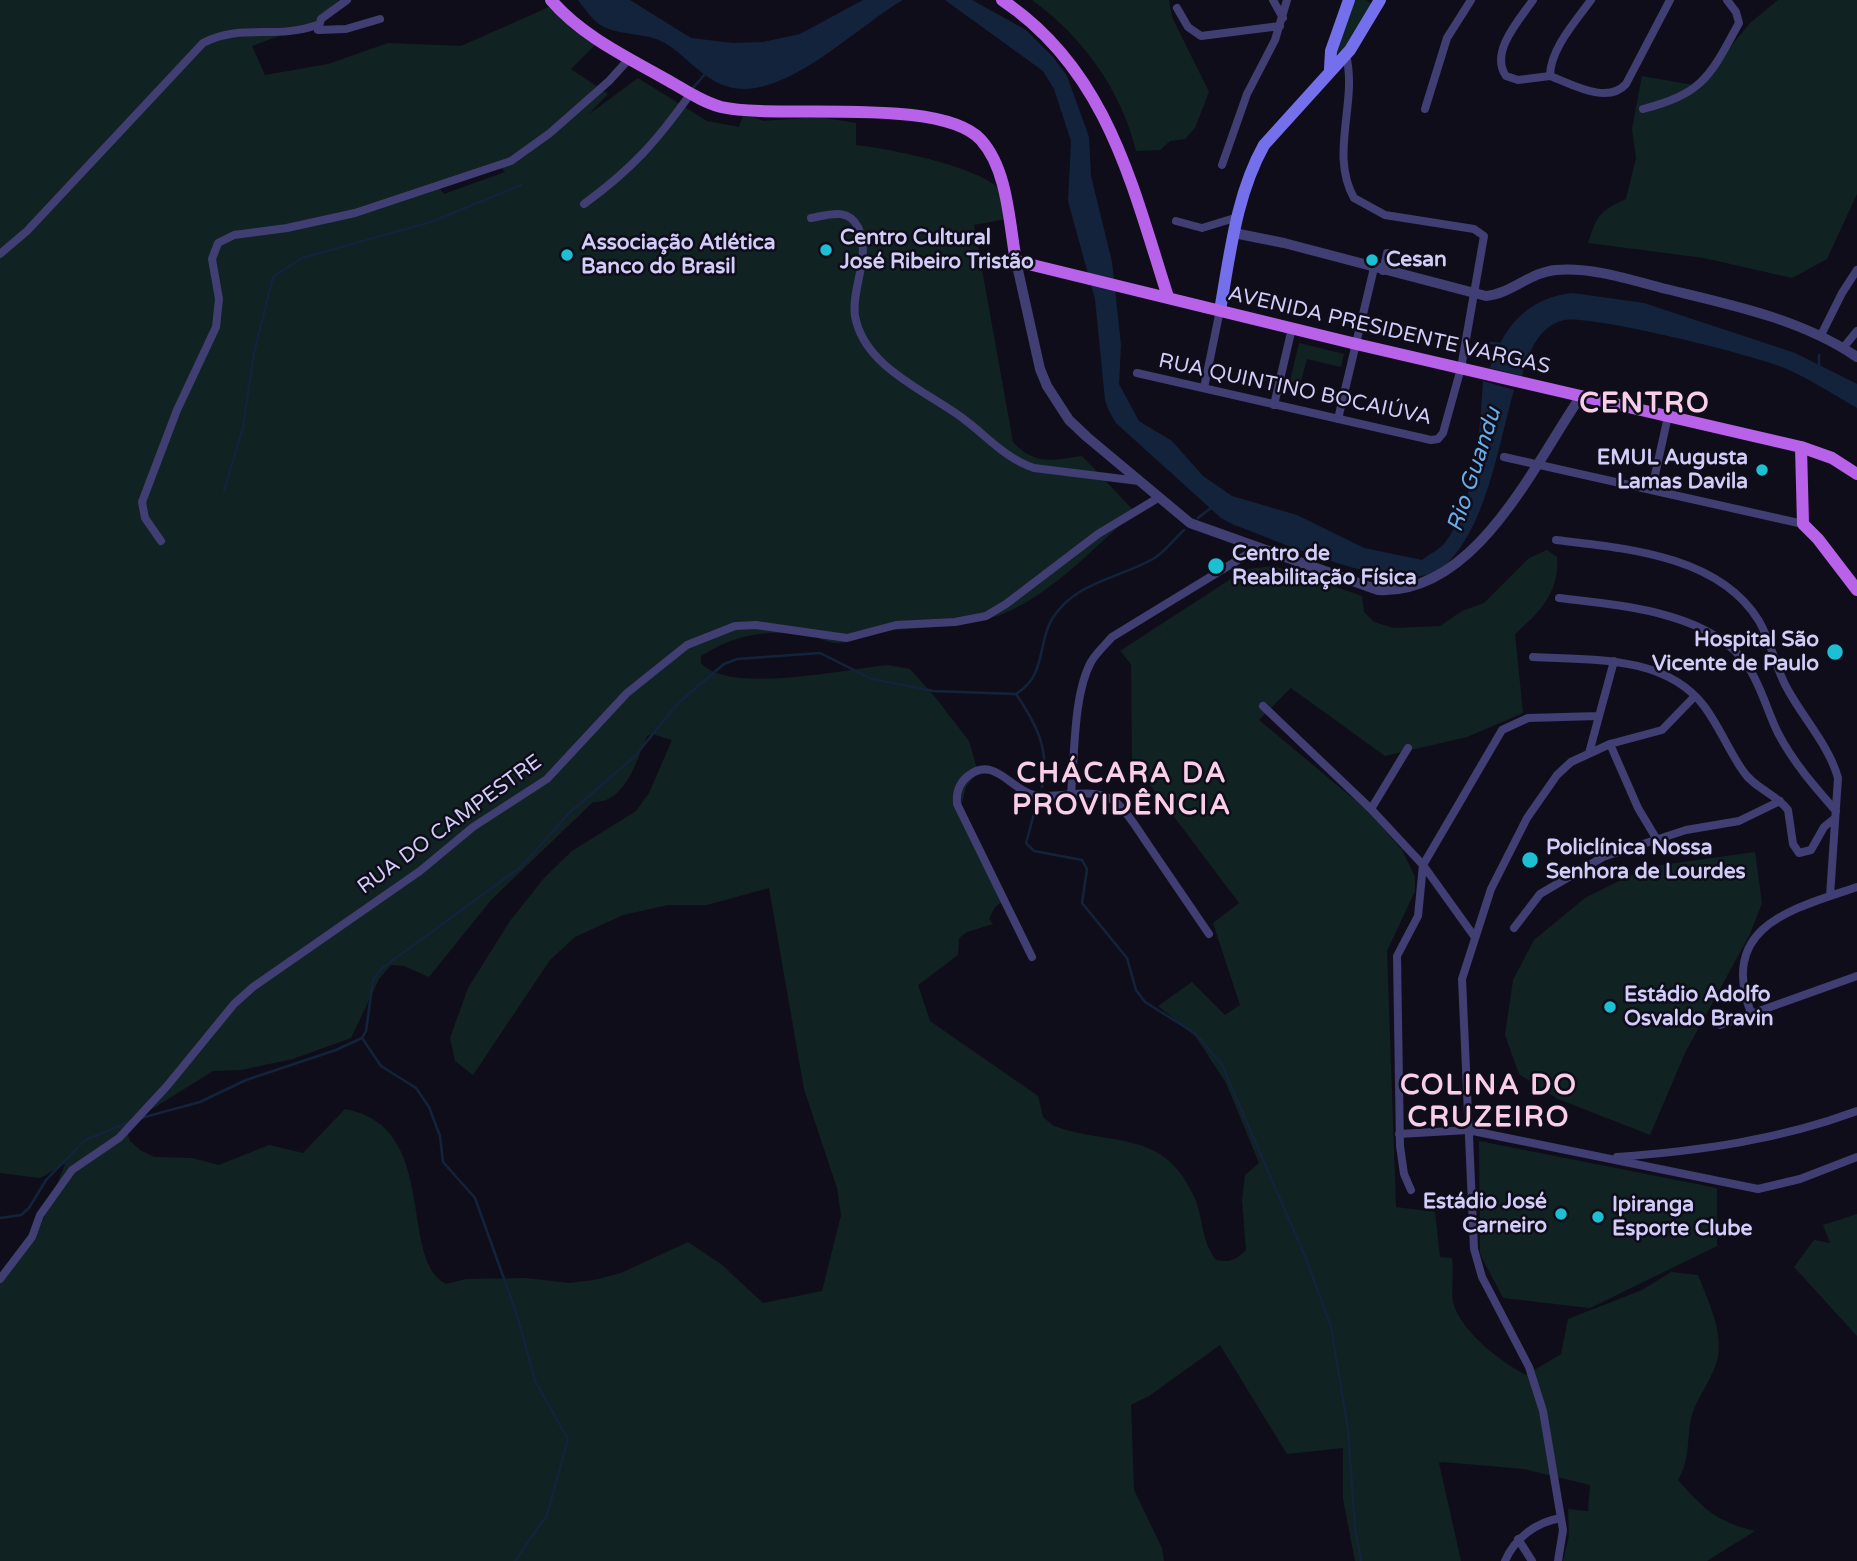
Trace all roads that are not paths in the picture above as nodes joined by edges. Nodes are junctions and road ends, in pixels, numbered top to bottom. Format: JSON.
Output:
{"nodes":[{"id":1,"x":347,"y":0,"type":"edge"},
{"id":2,"x":551,"y":0,"type":"edge"},
{"id":3,"x":1003,"y":0,"type":"edge"},
{"id":4,"x":1273,"y":0,"type":"edge"},
{"id":5,"x":1287,"y":0,"type":"edge"},
{"id":6,"x":1349,"y":0,"type":"edge"},
{"id":7,"x":1380,"y":0,"type":"edge"},
{"id":8,"x":1471,"y":0,"type":"edge"},
{"id":9,"x":1533,"y":0,"type":"edge"},
{"id":10,"x":1591,"y":0,"type":"edge"},
{"id":11,"x":1670,"y":0,"type":"edge"},
{"id":12,"x":1727,"y":0,"type":"edge"},
{"id":13,"x":1177,"y":8,"type":"dead end"},
{"id":14,"x":380,"y":19,"type":"dead end"},
{"id":15,"x":1281,"y":22,"type":"junction"},
{"id":16,"x":317,"y":25,"type":"junction"},
{"id":17,"x":1346,"y":55,"type":"junction"},
{"id":18,"x":629,"y":59,"type":"junction"},
{"id":19,"x":1330,"y":69,"type":"junction"},
{"id":20,"x":1550,"y":76,"type":"junction"},
{"id":21,"x":691,"y":93,"type":"junction"},
{"id":22,"x":1425,"y":109,"type":"dead end"},
{"id":23,"x":1643,"y":109,"type":"dead end"},
{"id":24,"x":1222,"y":166,"type":"dead end"},
{"id":25,"x":584,"y":204,"type":"dead end"},
{"id":26,"x":1238,"y":217,"type":"junction"},
{"id":27,"x":811,"y":218,"type":"dead end"},
{"id":28,"x":1176,"y":221,"type":"dead end"},
{"id":29,"x":1234,"y":233,"type":"junction"},
{"id":30,"x":1387,"y":253,"type":"dead end"},
{"id":31,"x":0,"y":254,"type":"edge"},
{"id":32,"x":1016,"y":261,"type":"junction"},
{"id":33,"x":1378,"y":269,"type":"junction"},
{"id":34,"x":1857,"y":270,"type":"edge"},
{"id":35,"x":1475,"y":294,"type":"junction"},
{"id":36,"x":1168,"y":297,"type":"junction"},
{"id":37,"x":1220,"y":310,"type":"junction"},
{"id":38,"x":1292,"y":328,"type":"junction"},
{"id":39,"x":1857,"y":331,"type":"edge"},
{"id":40,"x":1821,"y":335,"type":"junction"},
{"id":41,"x":1356,"y":344,"type":"junction"},
{"id":42,"x":1843,"y":348,"type":"junction"},
{"id":43,"x":1857,"y":357,"type":"edge"},
{"id":44,"x":1461,"y":368,"type":"junction"},
{"id":45,"x":1137,"y":373,"type":"dead end"},
{"id":46,"x":1204,"y":388,"type":"junction"},
{"id":47,"x":1581,"y":396,"type":"junction"},
{"id":48,"x":1274,"y":405,"type":"junction"},
{"id":49,"x":1668,"y":416,"type":"junction"},
{"id":50,"x":1338,"y":419,"type":"junction"},
{"id":51,"x":1801,"y":447,"type":"junction"},
{"id":52,"x":1504,"y":457,"type":"dead end"},
{"id":53,"x":1538,"y":465,"type":"junction"},
{"id":54,"x":1857,"y":474,"type":"edge"},
{"id":55,"x":1655,"y":475,"type":"dead end"},
{"id":56,"x":1140,"y":481,"type":"junction"},
{"id":57,"x":1158,"y":498,"type":"junction"},
{"id":58,"x":1803,"y":524,"type":"junction"},
{"id":59,"x":1556,"y":540,"type":"dead end"},
{"id":60,"x":161,"y":541,"type":"dead end"},
{"id":61,"x":1256,"y":549,"type":"junction"},
{"id":62,"x":1857,"y":590,"type":"edge"},
{"id":63,"x":1559,"y":598,"type":"dead end"},
{"id":64,"x":1533,"y":657,"type":"dead end"},
{"id":65,"x":1614,"y":661,"type":"junction"},
{"id":66,"x":1695,"y":696,"type":"junction"},
{"id":67,"x":1263,"y":706,"type":"dead end"},
{"id":68,"x":1598,"y":716,"type":"junction"},
{"id":69,"x":1610,"y":744,"type":"junction"},
{"id":70,"x":1408,"y":748,"type":"dead end"},
{"id":71,"x":1589,"y":753,"type":"junction"},
{"id":72,"x":1071,"y":793,"type":"junction"},
{"id":73,"x":1780,"y":801,"type":"junction"},
{"id":74,"x":1371,"y":809,"type":"junction"},
{"id":75,"x":1835,"y":814,"type":"junction"},
{"id":76,"x":1656,"y":838,"type":"junction"},
{"id":77,"x":1423,"y":865,"type":"junction"},
{"id":78,"x":1857,"y":887,"type":"edge"},
{"id":79,"x":1830,"y":896,"type":"junction"},
{"id":80,"x":1514,"y":928,"type":"dead end"},
{"id":81,"x":1209,"y":934,"type":"dead end"},
{"id":82,"x":1474,"y":936,"type":"junction"},
{"id":83,"x":1032,"y":957,"type":"dead end"},
{"id":84,"x":1857,"y":976,"type":"edge"},
{"id":85,"x":1751,"y":1013,"type":"junction"},
{"id":86,"x":1720,"y":1025,"type":"dead end"},
{"id":87,"x":1857,"y":1111,"type":"edge"},
{"id":88,"x":1468,"y":1130,"type":"junction"},
{"id":89,"x":1399,"y":1134,"type":"junction"},
{"id":90,"x":1857,"y":1157,"type":"edge"},
{"id":91,"x":1607,"y":1158,"type":"junction"},
{"id":92,"x":1411,"y":1190,"type":"dead end"},
{"id":93,"x":0,"y":1279,"type":"edge"},
{"id":94,"x":1562,"y":1518,"type":"junction"},
{"id":95,"x":1518,"y":1539,"type":"junction"},
{"id":96,"x":1505,"y":1561,"type":"edge"},
{"id":97,"x":1532,"y":1561,"type":"edge"},
{"id":98,"x":1558,"y":1561,"type":"edge"}],
"edges":[{"from":1,"to":16,"type":"street"},
{"from":2,"to":18,"type":"main road"},
{"from":3,"to":36,"type":"main road"},
{"from":4,"to":15,"type":"street"},
{"from":5,"to":15,"type":"street"},
{"from":6,"to":19,"type":"main road"},
{"from":7,"to":17,"type":"main road"},
{"from":8,"to":22,"type":"street"},
{"from":9,"to":20,"type":"street"},
{"from":10,"to":20,"type":"street"},
{"from":11,"to":20,"type":"street"},
{"from":12,"to":23,"type":"street"},
{"from":13,"to":15,"type":"street"},
{"from":14,"to":16,"type":"street"},
{"from":15,"to":24,"type":"street"},
{"from":16,"to":31,"type":"street"},
{"from":17,"to":19,"type":"main road"},
{"from":17,"to":35,"type":"street"},
{"from":18,"to":21,"type":"main road"},
{"from":18,"to":60,"type":"street"},
{"from":19,"to":26,"type":"main road"},
{"from":21,"to":25,"type":"street"},
{"from":21,"to":32,"type":"main road"},
{"from":26,"to":28,"type":"street"},
{"from":26,"to":29,"type":"main road"},
{"from":27,"to":56,"type":"street"},
{"from":29,"to":33,"type":"street"},
{"from":29,"to":37,"type":"main road"},
{"from":30,"to":33,"type":"street"},
{"from":32,"to":36,"type":"main road","name":"AVENIDA PRESIDENTE VARGAS"},
{"from":32,"to":56,"type":"street"},
{"from":33,"to":35,"type":"street"},
{"from":33,"to":41,"type":"street"},
{"from":34,"to":40,"type":"street"},
{"from":35,"to":40,"type":"street"},
{"from":35,"to":44,"type":"street"},
{"from":36,"to":37,"type":"main road","name":"AVENIDA PRESIDENTE VARGAS"},
{"from":37,"to":38,"type":"main road","name":"AVENIDA PRESIDENTE VARGAS"},
{"from":37,"to":46,"type":"street"},
{"from":38,"to":41,"type":"main road","name":"AVENIDA PRESIDENTE VARGAS"},
{"from":38,"to":48,"type":"street"},
{"from":39,"to":42,"type":"street"},
{"from":40,"to":42,"type":"street"},
{"from":41,"to":44,"type":"main road","name":"AVENIDA PRESIDENTE VARGAS"},
{"from":41,"to":50,"type":"street"},
{"from":42,"to":43,"type":"street"},
{"from":44,"to":47,"type":"main road","name":"AVENIDA PRESIDENTE VARGAS"},
{"from":44,"to":50,"type":"street","name":"RUA QUINTINO BOCAIÚVA"},
{"from":45,"to":46,"type":"street","name":"RUA QUINTINO BOCAIÚVA"},
{"from":46,"to":48,"type":"street","name":"RUA QUINTINO BOCAIÚVA"},
{"from":47,"to":49,"type":"main road","name":"AVENIDA PRESIDENTE VARGAS"},
{"from":47,"to":53,"type":"street"},
{"from":48,"to":50,"type":"street","name":"RUA QUINTINO BOCAIÚVA"},
{"from":49,"to":51,"type":"main road","name":"AVENIDA PRESIDENTE VARGAS"},
{"from":49,"to":55,"type":"street"},
{"from":51,"to":54,"type":"main road","name":"AVENIDA PRESIDENTE VARGAS"},
{"from":51,"to":58,"type":"main road"},
{"from":52,"to":53,"type":"street"},
{"from":53,"to":58,"type":"street"},
{"from":53,"to":61,"type":"street"},
{"from":56,"to":57,"type":"street"},
{"from":57,"to":61,"type":"street"},
{"from":57,"to":93,"type":"street","name":"RUA DO CAMPESTRE"},
{"from":58,"to":62,"type":"main road"},
{"from":59,"to":75,"type":"street"},
{"from":61,"to":72,"type":"street"},
{"from":63,"to":75,"type":"street"},
{"from":64,"to":65,"type":"street"},
{"from":65,"to":66,"type":"street"},
{"from":65,"to":68,"type":"street"},
{"from":66,"to":69,"type":"street"},
{"from":66,"to":73,"type":"street"},
{"from":67,"to":74,"type":"street"},
{"from":68,"to":71,"type":"street"},
{"from":68,"to":77,"type":"street"},
{"from":69,"to":71,"type":"street"},
{"from":69,"to":76,"type":"street"},
{"from":70,"to":74,"type":"street"},
{"from":71,"to":82,"type":"street"},
{"from":72,"to":81,"type":"street"},
{"from":72,"to":83,"type":"street"},
{"from":73,"to":75,"type":"street"},
{"from":73,"to":76,"type":"street"},
{"from":74,"to":77,"type":"street"},
{"from":75,"to":79,"type":"street"},
{"from":76,"to":80,"type":"street"},
{"from":77,"to":82,"type":"street"},
{"from":77,"to":89,"type":"street"},
{"from":78,"to":79,"type":"street"},
{"from":79,"to":85,"type":"street"},
{"from":82,"to":88,"type":"street"},
{"from":84,"to":85,"type":"street"},
{"from":85,"to":86,"type":"street"},
{"from":87,"to":91,"type":"street"},
{"from":88,"to":89,"type":"street"},
{"from":88,"to":91,"type":"street"},
{"from":88,"to":94,"type":"street"},
{"from":89,"to":92,"type":"street"},
{"from":90,"to":91,"type":"street"},
{"from":94,"to":95,"type":"street"},
{"from":94,"to":98,"type":"street"},
{"from":95,"to":96,"type":"street"},
{"from":95,"to":97,"type":"street"}]}
